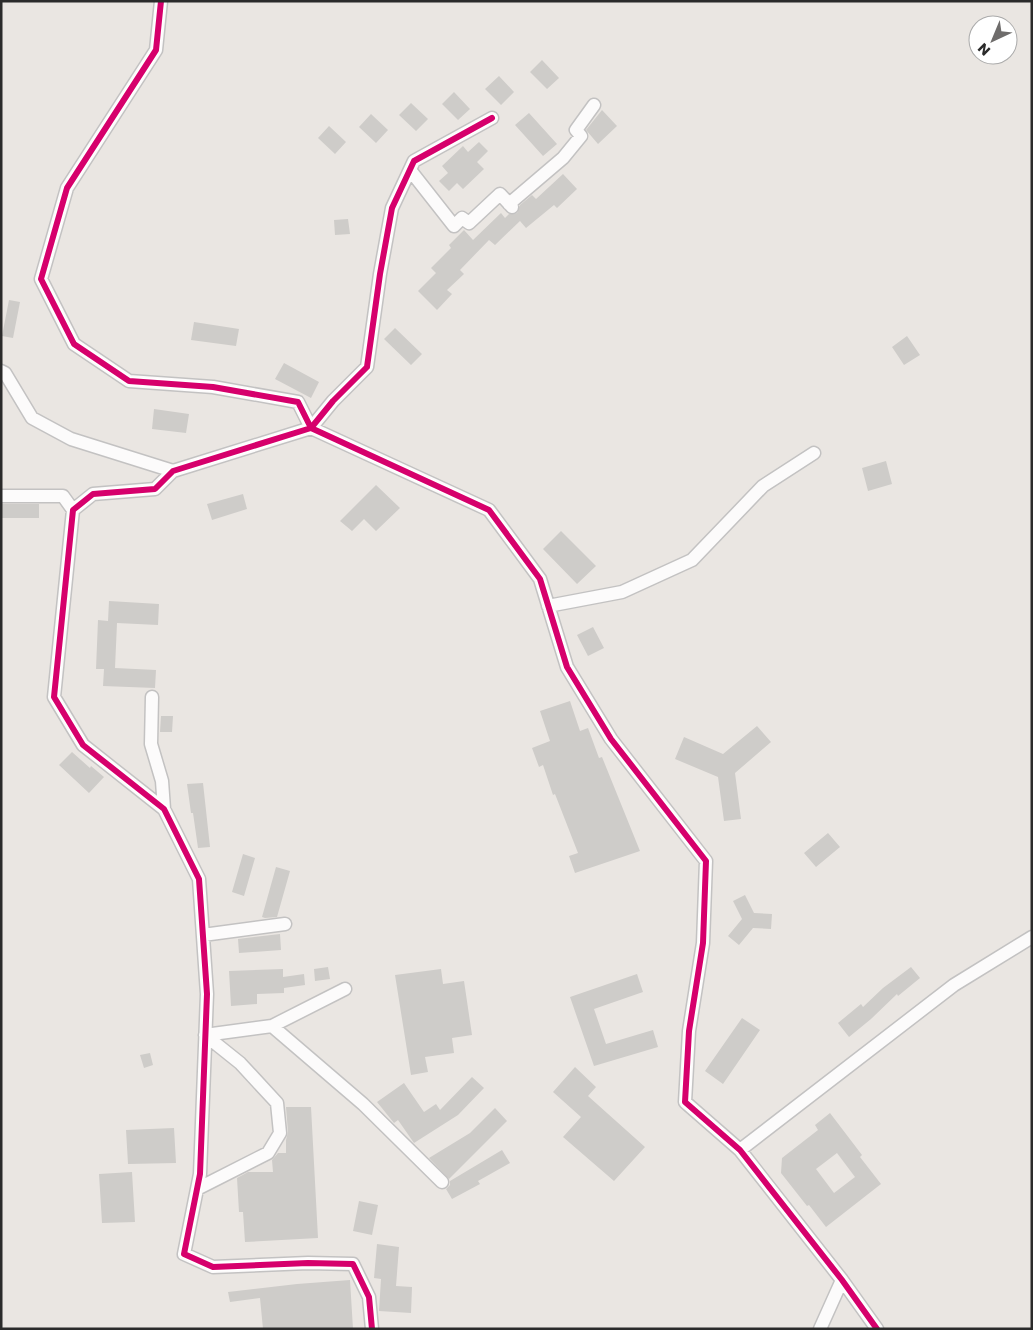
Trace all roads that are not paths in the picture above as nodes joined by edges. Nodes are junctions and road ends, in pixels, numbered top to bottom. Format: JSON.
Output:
{"nodes":[{"id":1,"x":161,"y":1,"type":"edge"},
{"id":2,"x":594,"y":105,"type":"dead end"},
{"id":3,"x":492,"y":118,"type":"dead end"},
{"id":4,"x":410,"y":170,"type":"junction"},
{"id":5,"x":1,"y":371,"type":"edge"},
{"id":6,"x":311,"y":428,"type":"junction"},
{"id":7,"x":814,"y":453,"type":"dead end"},
{"id":8,"x":174,"y":471,"type":"junction"},
{"id":9,"x":1,"y":496,"type":"edge"},
{"id":10,"x":73,"y":510,"type":"junction"},
{"id":11,"x":548,"y":606,"type":"junction"},
{"id":12,"x":152,"y":697,"type":"dead end"},
{"id":13,"x":164,"y":809,"type":"junction"},
{"id":14,"x":285,"y":924,"type":"dead end"},
{"id":15,"x":203,"y":935,"type":"junction"},
{"id":16,"x":1032,"y":937,"type":"edge"},
{"id":17,"x":345,"y":989,"type":"dead end"},
{"id":18,"x":272,"y":1026,"type":"junction"},
{"id":19,"x":205,"y":1035,"type":"junction"},
{"id":20,"x":740,"y":1150,"type":"junction"},
{"id":21,"x":442,"y":1182,"type":"dead end"},
{"id":22,"x":197,"y":1189,"type":"junction"},
{"id":23,"x":842,"y":1280,"type":"junction"},
{"id":24,"x":372,"y":1329,"type":"edge"},
{"id":25,"x":820,"y":1329,"type":"edge"},
{"id":26,"x":877,"y":1329,"type":"edge"}],
"edges":[{"from":1,"to":6,"type":"street"},
{"from":2,"to":4,"type":"street"},
{"from":3,"to":4,"type":"street"},
{"from":4,"to":6,"type":"street"},
{"from":5,"to":8,"type":"street"},
{"from":6,"to":8,"type":"street"},
{"from":6,"to":11,"type":"street"},
{"from":7,"to":11,"type":"street"},
{"from":8,"to":10,"type":"street"},
{"from":9,"to":10,"type":"street"},
{"from":10,"to":13,"type":"street"},
{"from":11,"to":20,"type":"street"},
{"from":12,"to":13,"type":"street"},
{"from":13,"to":15,"type":"street"},
{"from":14,"to":15,"type":"street"},
{"from":15,"to":19,"type":"street"},
{"from":16,"to":20,"type":"street"},
{"from":17,"to":18,"type":"street"},
{"from":18,"to":19,"type":"street"},
{"from":18,"to":21,"type":"street"},
{"from":19,"to":22,"type":"street"},
{"from":19,"to":22,"type":"street"},
{"from":20,"to":23,"type":"street"},
{"from":22,"to":24,"type":"street"},
{"from":23,"to":25,"type":"street"},
{"from":23,"to":26,"type":"street"}]}
